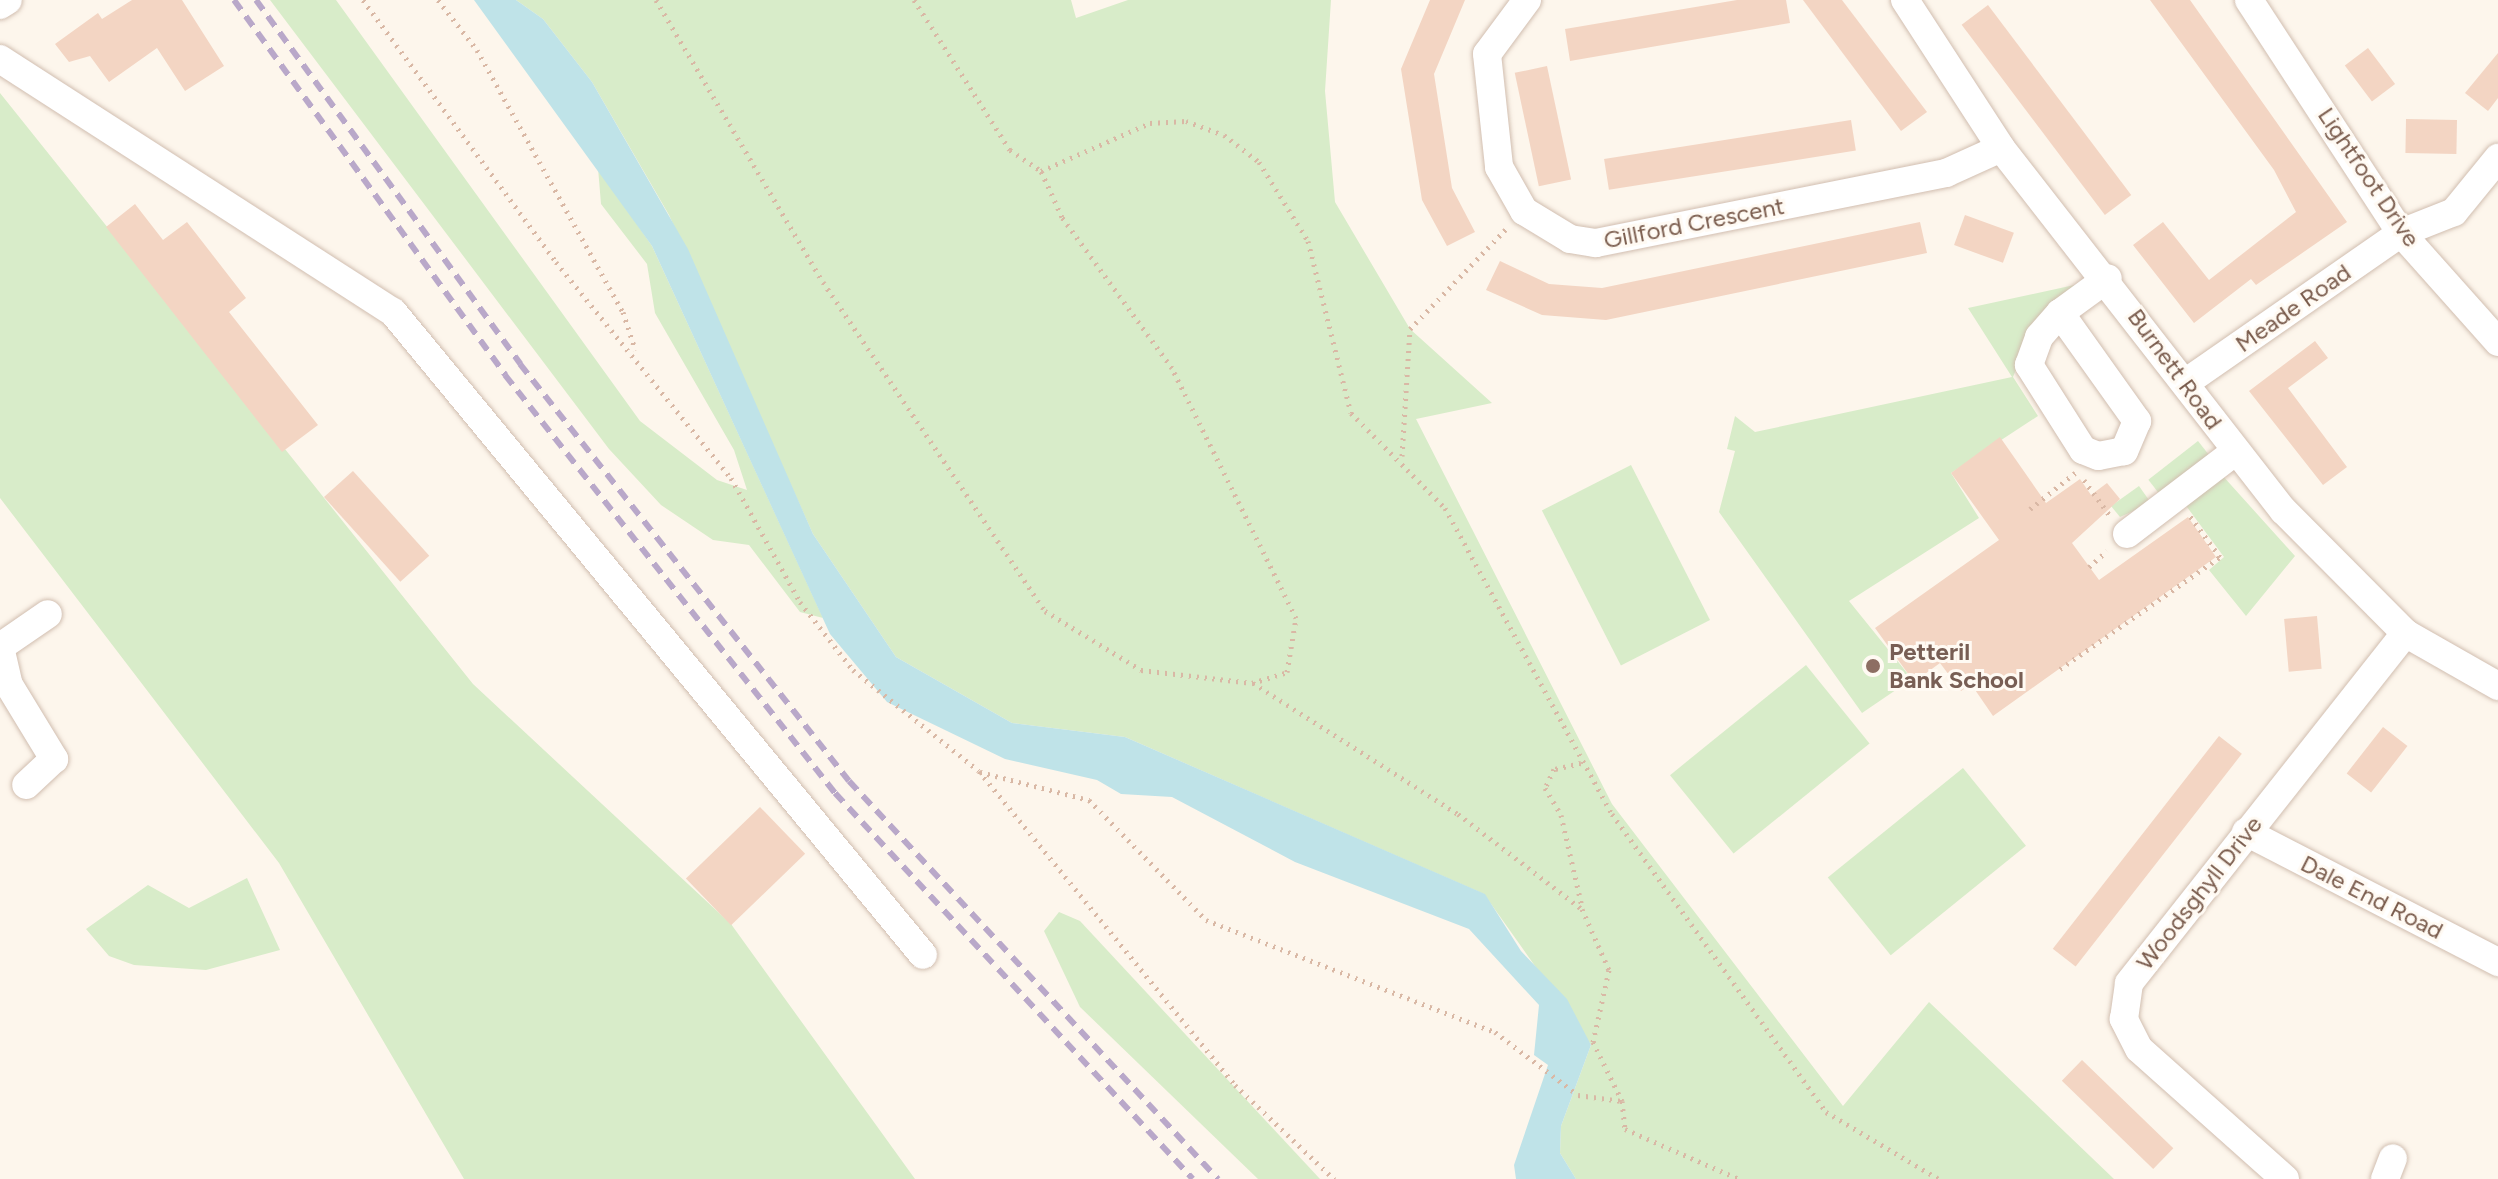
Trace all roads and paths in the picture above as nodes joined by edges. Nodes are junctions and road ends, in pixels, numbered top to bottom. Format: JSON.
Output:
{"nodes":[{"id":1,"x":8,"y":0,"type":"edge"},
{"id":2,"x":363,"y":0,"type":"edge"},
{"id":3,"x":438,"y":0,"type":"edge"},
{"id":4,"x":656,"y":0,"type":"edge"},
{"id":5,"x":914,"y":0,"type":"edge"},
{"id":6,"x":1527,"y":0,"type":"edge"},
{"id":7,"x":1905,"y":0,"type":"edge"},
{"id":8,"x":2251,"y":1,"type":"edge"},
{"id":9,"x":0,"y":5,"type":"edge"},
{"id":10,"x":0,"y":59,"type":"edge"},
{"id":11,"x":2001,"y":148,"type":"junction"},
{"id":12,"x":2498,"y":158,"type":"edge"},
{"id":13,"x":1041,"y":171,"type":"junction"},
{"id":14,"x":1524,"y":211,"type":"junction"},
{"id":15,"x":2401,"y":233,"type":"junction"},
{"id":16,"x":2108,"y":278,"type":"junction"},
{"id":17,"x":2060,"y":313,"type":"junction"},
{"id":18,"x":2498,"y":342,"type":"edge"},
{"id":19,"x":636,"y":354,"type":"junction"},
{"id":20,"x":2185,"y":383,"type":"junction"},
{"id":21,"x":2236,"y":451,"type":"junction"},
{"id":22,"x":1402,"y":456,"type":"junction"},
{"id":23,"x":2176,"y":498,"type":"junction"},
{"id":24,"x":2030,"y":509,"type":"dead end"},
{"id":25,"x":2127,"y":534,"type":"joint"},
{"id":26,"x":48,"y":614,"type":"dead end"},
{"id":27,"x":2405,"y":633,"type":"junction"},
{"id":28,"x":0,"y":647,"type":"edge"},
{"id":29,"x":2060,"y":669,"type":"dead end"},
{"id":30,"x":1252,"y":683,"type":"junction"},
{"id":31,"x":2498,"y":686,"type":"edge"},
{"id":32,"x":1581,"y":763,"type":"junction"},
{"id":33,"x":979,"y":771,"type":"junction"},
{"id":34,"x":26,"y":785,"type":"dead end"},
{"id":35,"x":2246,"y":832,"type":"junction"},
{"id":36,"x":1582,"y":909,"type":"junction"},
{"id":37,"x":923,"y":955,"type":"dead end"},
{"id":38,"x":2498,"y":962,"type":"edge"},
{"id":39,"x":1622,"y":1101,"type":"junction"},
{"id":40,"x":1334,"y":1179,"type":"edge"},
{"id":41,"x":1739,"y":1179,"type":"edge"},
{"id":42,"x":1939,"y":1179,"type":"edge"},
{"id":43,"x":2285,"y":1179,"type":"edge"}],
"edges":[{"from":1,"to":9,"type":"street"},
{"from":2,"to":19,"type":"path"},
{"from":3,"to":19,"type":"path"},
{"from":4,"to":30,"type":"path"},
{"from":5,"to":13,"type":"path"},
{"from":6,"to":14,"type":"street","name":"Gillford Crescent"},
{"from":7,"to":11,"type":"street","name":"Burnett Road"},
{"from":8,"to":15,"type":"street","name":"Lightfoot Drive"},
{"from":10,"to":37,"type":"street"},
{"from":11,"to":14,"type":"street","name":"Gillford Crescent"},
{"from":11,"to":16,"type":"street","name":"Burnett Road"},
{"from":12,"to":15,"type":"street","name":"Meade Road"},
{"from":13,"to":22,"type":"path"},
{"from":13,"to":30,"type":"path"},
{"from":14,"to":22,"type":"path"},
{"from":15,"to":18,"type":"street","name":"Lightfoot Drive"},
{"from":15,"to":20,"type":"street","name":"Meade Road"},
{"from":16,"to":17,"type":"street"},
{"from":16,"to":20,"type":"street","name":"Burnett Road"},
{"from":17,"to":17,"type":"street"},
{"from":19,"to":33,"type":"path"},
{"from":20,"to":21,"type":"street","name":"Burnett Road"},
{"from":21,"to":23,"type":"street"},
{"from":21,"to":27,"type":"street","name":"Burnett Road"},
{"from":22,"to":32,"type":"path"},
{"from":23,"to":25,"type":"street"},
{"from":23,"to":29,"type":"path"},
{"from":24,"to":25,"type":"path"},
{"from":26,"to":28,"type":"street"},
{"from":27,"to":31,"type":"street","name":"Burnett Road"},
{"from":27,"to":35,"type":"street","name":"Woodsghyll Drive"},
{"from":28,"to":34,"type":"street"},
{"from":30,"to":36,"type":"path"},
{"from":32,"to":36,"type":"path"},
{"from":32,"to":42,"type":"path"},
{"from":33,"to":39,"type":"path"},
{"from":33,"to":40,"type":"path"},
{"from":35,"to":38,"type":"street","name":"Dale End Road"},
{"from":35,"to":43,"type":"street","name":"Woodsghyll Drive"},
{"from":36,"to":39,"type":"path"},
{"from":39,"to":41,"type":"path"}]}
